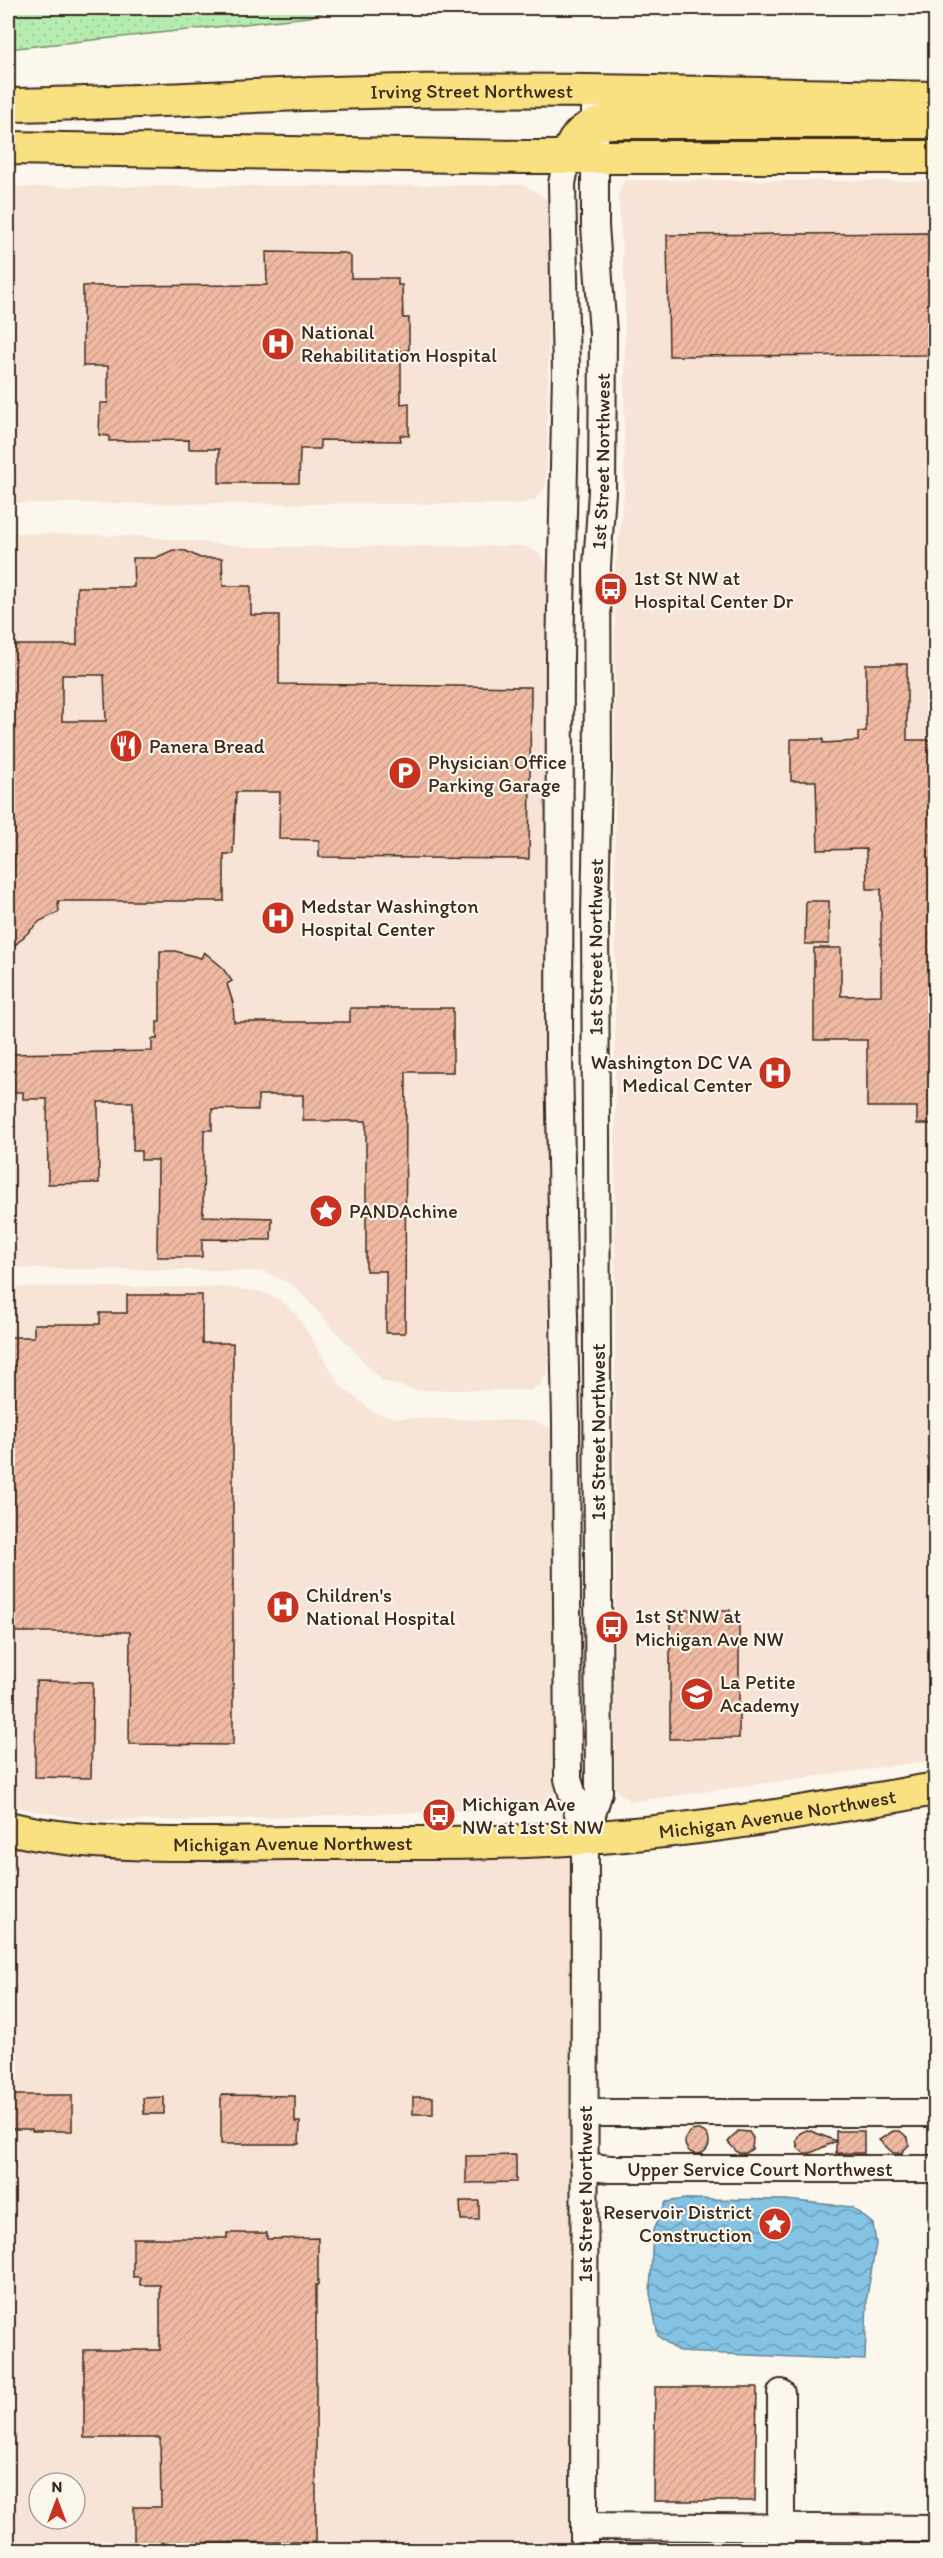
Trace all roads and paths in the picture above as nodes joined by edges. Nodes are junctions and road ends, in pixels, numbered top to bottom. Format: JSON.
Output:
{"nodes":[{"id":1,"x":595,"y":90,"type":"junction"},
{"id":2,"x":936,"y":98,"type":"edge"},
{"id":3,"x":8,"y":105,"type":"edge"},
{"id":4,"x":936,"y":122,"type":"edge"},
{"id":5,"x":595,"y":124,"type":"junction"},
{"id":6,"x":8,"y":148,"type":"edge"},
{"id":7,"x":581,"y":158,"type":"junction"},
{"id":8,"x":936,"y":158,"type":"edge"},
{"id":9,"x":936,"y":1789,"type":"edge"},
{"id":10,"x":8,"y":1828,"type":"edge"},
{"id":11,"x":585,"y":1837,"type":"junction"},
{"id":12,"x":585,"y":2113,"type":"junction"},
{"id":13,"x":936,"y":2113,"type":"edge"},
{"id":14,"x":584,"y":2166,"type":"junction"},
{"id":15,"x":936,"y":2169,"type":"edge"},
{"id":16,"x":781,"y":2392,"type":"dead end"},
{"id":17,"x":936,"y":2529,"type":"edge"},
{"id":18,"x":584,"y":2538,"type":"edge"},
{"id":19,"x":781,"y":2539,"type":"edge"}],
"edges":[{"from":1,"to":2,"type":"main road","name":"Irving Street Northwest"},
{"from":1,"to":3,"type":"main road","name":"Irving Street Northwest"},
{"from":1,"to":5,"type":"street"},
{"from":4,"to":5,"type":"main road"},
{"from":5,"to":7,"type":"main road"},
{"from":6,"to":7,"type":"main road"},
{"from":7,"to":8,"type":"main road"},
{"from":7,"to":11,"type":"street","name":"1st Street Northwest"},
{"from":7,"to":11,"type":"street","name":"1st Street Northwest"},
{"from":9,"to":11,"type":"main road","name":"Michigan Avenue Northwest"},
{"from":10,"to":11,"type":"main road","name":"Michigan Avenue Northwest"},
{"from":11,"to":12,"type":"street","name":"1st Street Northwest"},
{"from":12,"to":13,"type":"street"},
{"from":12,"to":14,"type":"street","name":"1st Street Northwest"},
{"from":14,"to":15,"type":"street","name":"Upper Service Court Northwest"},
{"from":14,"to":18,"type":"street","name":"1st Street Northwest"},
{"from":16,"to":19,"type":"street"},
{"from":17,"to":19,"type":"street"},
{"from":18,"to":19,"type":"street"}]}
